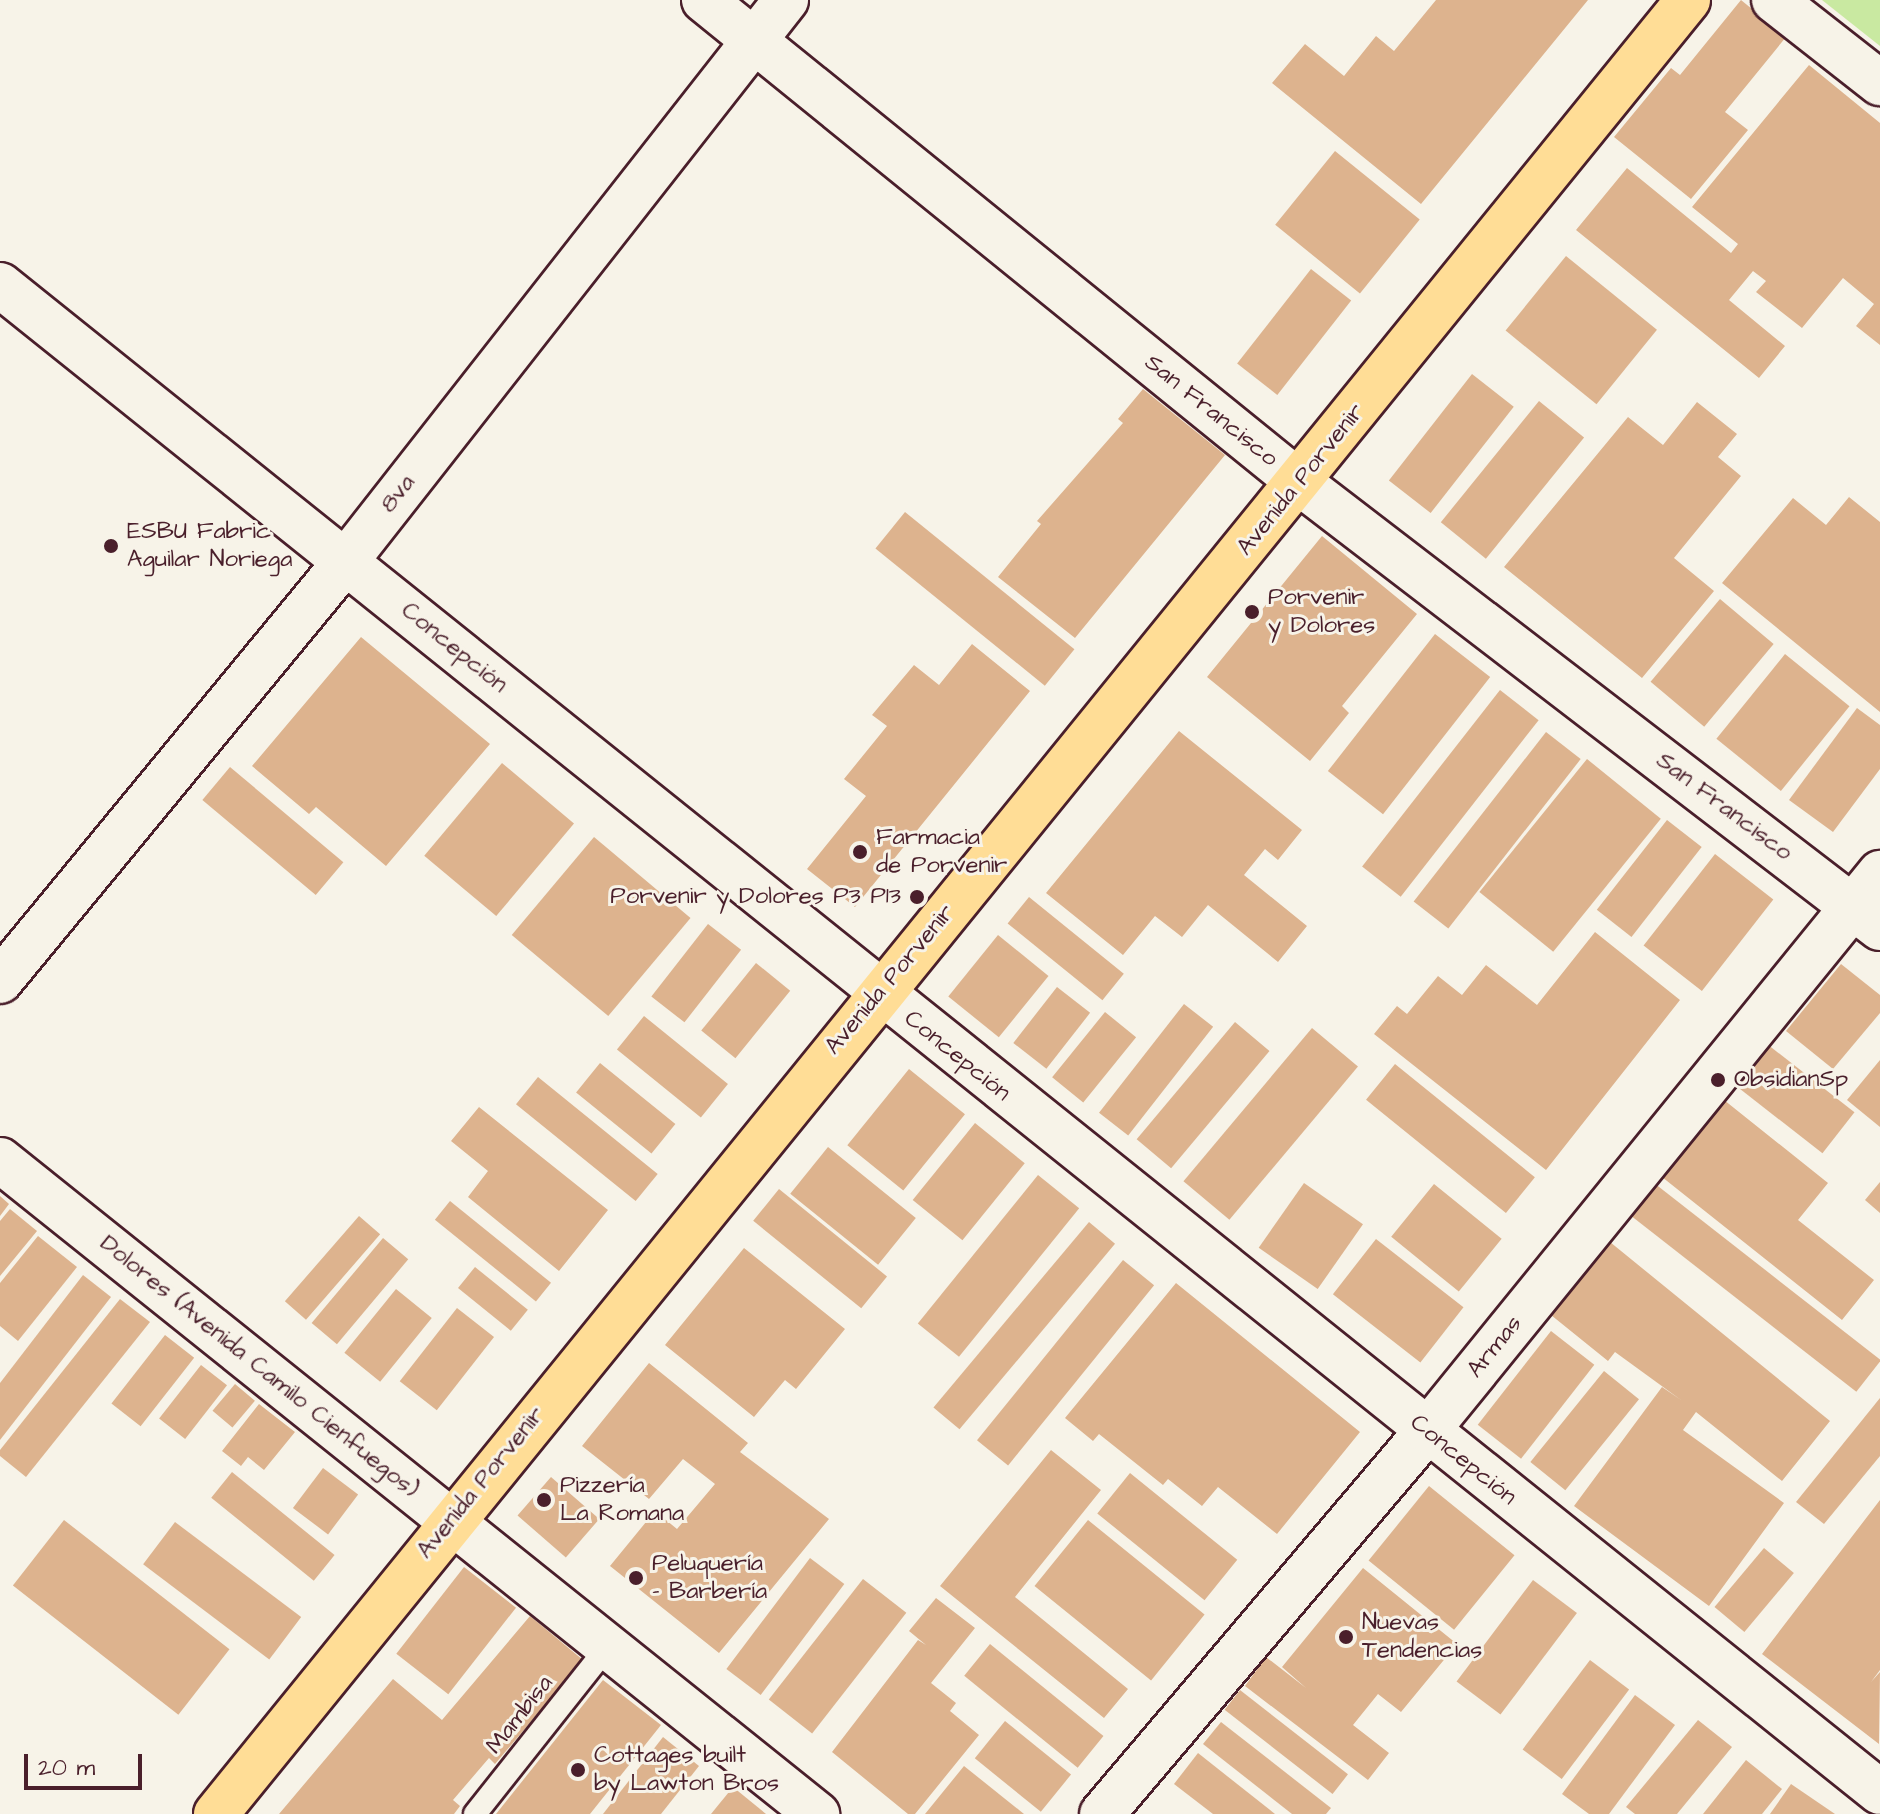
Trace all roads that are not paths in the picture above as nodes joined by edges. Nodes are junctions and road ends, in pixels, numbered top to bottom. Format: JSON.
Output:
{"nodes":[{"id":1,"x":704,"y":0,"type":"edge"},
{"id":2,"x":786,"y":0,"type":"edge"},
{"id":3,"x":1688,"y":0,"type":"edge"},
{"id":4,"x":1774,"y":0,"type":"edge"},
{"id":5,"x":755,"y":40,"type":"junction"},
{"id":6,"x":1880,"y":83,"type":"edge"},
{"id":7,"x":0,"y":285,"type":"edge"},
{"id":8,"x":1300,"y":483,"type":"junction"},
{"id":9,"x":346,"y":561,"type":"junction"},
{"id":10,"x":1871,"y":902,"type":"edge"},
{"id":11,"x":0,"y":981,"type":"edge"},
{"id":12,"x":878,"y":993,"type":"junction"},
{"id":13,"x":0,"y":1160,"type":"edge"},
{"id":14,"x":1427,"y":1431,"type":"junction"},
{"id":15,"x":450,"y":1520,"type":"junction"},
{"id":16,"x":606,"y":1649,"type":"junction"},
{"id":17,"x":1880,"y":1792,"type":"edge"},
{"id":18,"x":216,"y":1814,"type":"edge"},
{"id":19,"x":475,"y":1814,"type":"edge"},
{"id":20,"x":817,"y":1814,"type":"edge"},
{"id":21,"x":1102,"y":1814,"type":"edge"}],
"edges":[{"from":1,"to":5,"type":"street","name":"San Francisco"},
{"from":2,"to":5,"type":"street","name":"8va"},
{"from":3,"to":8,"type":"main road","name":"Avenida Porvenir"},
{"from":4,"to":6,"type":"street"},
{"from":5,"to":8,"type":"street","name":"San Francisco"},
{"from":5,"to":9,"type":"street","name":"8va"},
{"from":7,"to":9,"type":"street","name":"Concepción"},
{"from":8,"to":10,"type":"street","name":"San Francisco"},
{"from":8,"to":12,"type":"main road","name":"Avenida Porvenir"},
{"from":9,"to":11,"type":"street","name":"8va"},
{"from":9,"to":12,"type":"street","name":"Concepción"},
{"from":10,"to":14,"type":"street","name":"Armas"},
{"from":12,"to":14,"type":"street","name":"Concepción"},
{"from":12,"to":15,"type":"main road","name":"Avenida Porvenir"},
{"from":13,"to":15,"type":"street","name":"Dolores (Avenida Camilo Cienfuegos)"},
{"from":14,"to":17,"type":"street","name":"Concepción"},
{"from":14,"to":21,"type":"street","name":"Armas"},
{"from":15,"to":16,"type":"street","name":"Dolores (Avenida Camilo Cienfuegos)"},
{"from":15,"to":18,"type":"main road","name":"Avenida Porvenir"},
{"from":16,"to":19,"type":"lane","name":"Mambisa"},
{"from":16,"to":20,"type":"street","name":"Dolores (Avenida Camilo Cienfuegos)"}]}
